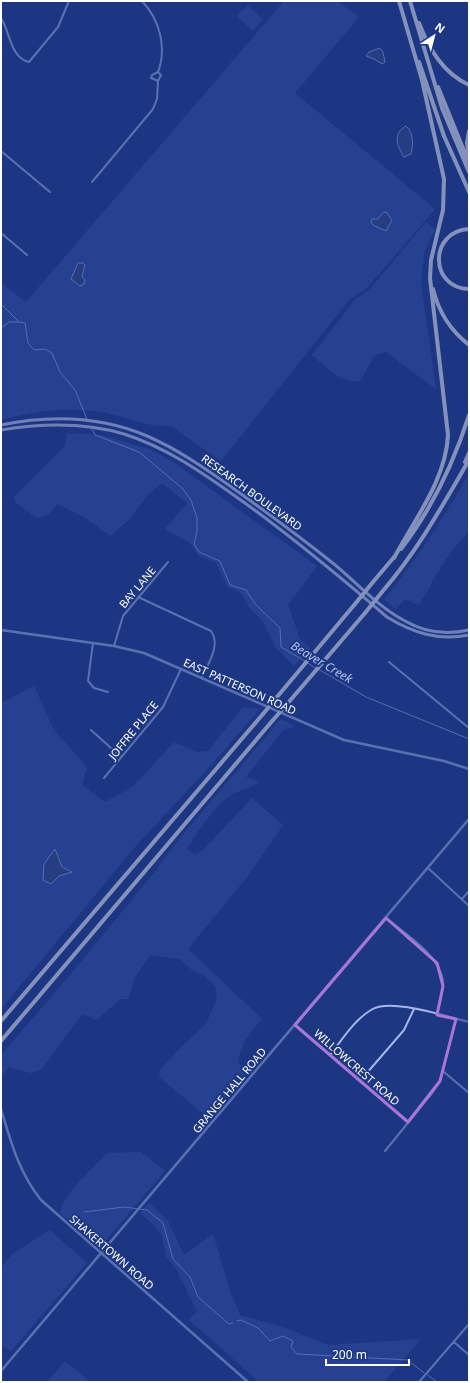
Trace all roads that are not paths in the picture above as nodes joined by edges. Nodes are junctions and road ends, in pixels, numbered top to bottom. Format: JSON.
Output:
{"nodes":[{"id":1,"x":69,"y":1,"type":"edge"},
{"id":2,"x":142,"y":1,"type":"edge"},
{"id":3,"x":399,"y":1,"type":"edge"},
{"id":4,"x":411,"y":1,"type":"edge"},
{"id":5,"x":1,"y":18,"type":"edge"},
{"id":6,"x":407,"y":26,"type":"junction"},
{"id":7,"x":423,"y":46,"type":"junction"},
{"id":8,"x":158,"y":72,"type":"junction"},
{"id":9,"x":158,"y":82,"type":"junction"},
{"id":10,"x":469,"y":85,"type":"edge"},
{"id":11,"x":469,"y":131,"type":"edge"},
{"id":12,"x":1,"y":151,"type":"edge"},
{"id":13,"x":469,"y":158,"type":"edge"},
{"id":14,"x":469,"y":163,"type":"edge"},
{"id":15,"x":469,"y":172,"type":"edge"},
{"id":16,"x":92,"y":182,"type":"dead end"},
{"id":17,"x":50,"y":192,"type":"dead end"},
{"id":18,"x":469,"y":192,"type":"edge"},
{"id":19,"x":469,"y":229,"type":"edge"},
{"id":20,"x":1,"y":233,"type":"edge"},
{"id":21,"x":27,"y":255,"type":"dead end"},
{"id":22,"x":433,"y":255,"type":"junction"},
{"id":23,"x":469,"y":289,"type":"edge"},
{"id":24,"x":469,"y":345,"type":"edge"},
{"id":25,"x":469,"y":414,"type":"edge"},
{"id":26,"x":1,"y":425,"type":"edge"},
{"id":27,"x":1,"y":430,"type":"edge"},
{"id":28,"x":469,"y":453,"type":"edge"},
{"id":29,"x":469,"y":460,"type":"edge"},
{"id":30,"x":456,"y":482,"type":"junction"},
{"id":31,"x":394,"y":558,"type":"junction"},
{"id":32,"x":168,"y":562,"type":"dead end"},
{"id":33,"x":138,"y":597,"type":"junction"},
{"id":34,"x":1,"y":630,"type":"edge"},
{"id":35,"x":469,"y":630,"type":"edge"},
{"id":36,"x":469,"y":635,"type":"edge"},
{"id":37,"x":94,"y":643,"type":"junction"},
{"id":38,"x":114,"y":646,"type":"junction"},
{"id":39,"x":389,"y":662,"type":"dead end"},
{"id":40,"x":181,"y":668,"type":"junction"},
{"id":41,"x":202,"y":677,"type":"junction"},
{"id":42,"x":108,"y":692,"type":"dead end"},
{"id":43,"x":469,"y":728,"type":"edge"},
{"id":44,"x":91,"y":730,"type":"dead end"},
{"id":45,"x":121,"y":757,"type":"junction"},
{"id":46,"x":469,"y":769,"type":"edge"},
{"id":47,"x":104,"y":778,"type":"dead end"},
{"id":48,"x":469,"y":819,"type":"edge"},
{"id":49,"x":428,"y":868,"type":"junction"},
{"id":50,"x":469,"y":891,"type":"edge"},
{"id":51,"x":462,"y":899,"type":"junction"},
{"id":52,"x":469,"y":906,"type":"edge"},
{"id":53,"x":386,"y":918,"type":"junction"},
{"id":54,"x":414,"y":1009,"type":"junction"},
{"id":55,"x":437,"y":1015,"type":"junction"},
{"id":56,"x":456,"y":1019,"type":"junction"},
{"id":57,"x":1,"y":1021,"type":"edge"},
{"id":58,"x":469,"y":1022,"type":"edge"},
{"id":59,"x":295,"y":1025,"type":"junction"},
{"id":60,"x":1,"y":1041,"type":"edge"},
{"id":61,"x":330,"y":1055,"type":"junction"},
{"id":62,"x":444,"y":1072,"type":"junction"},
{"id":63,"x":360,"y":1081,"type":"junction"},
{"id":64,"x":469,"y":1093,"type":"edge"},
{"id":65,"x":1,"y":1109,"type":"edge"},
{"id":66,"x":408,"y":1122,"type":"junction"},
{"id":67,"x":385,"y":1151,"type":"dead end"},
{"id":68,"x":101,"y":1253,"type":"junction"},
{"id":69,"x":469,"y":1324,"type":"edge"},
{"id":70,"x":454,"y":1342,"type":"junction"},
{"id":71,"x":469,"y":1355,"type":"edge"},
{"id":72,"x":1,"y":1371,"type":"edge"},
{"id":73,"x":248,"y":1382,"type":"edge"},
{"id":74,"x":419,"y":1382,"type":"edge"}],
"edges":[{"from":1,"to":5,"type":"street"},
{"from":2,"to":8,"type":"street"},
{"from":3,"to":6,"type":"highway"},
{"from":4,"to":7,"type":"highway"},
{"from":4,"to":10,"type":"highway"},
{"from":6,"to":18,"type":"highway"},
{"from":6,"to":22,"type":"highway"},
{"from":7,"to":14,"type":"highway"},
{"from":7,"to":15,"type":"highway"},
{"from":8,"to":9,"type":"street"},
{"from":8,"to":9,"type":"street"},
{"from":9,"to":16,"type":"street"},
{"from":11,"to":13,"type":"highway"},
{"from":12,"to":17,"type":"street"},
{"from":19,"to":23,"type":"highway"},
{"from":20,"to":21,"type":"street"},
{"from":22,"to":24,"type":"highway"},
{"from":22,"to":31,"type":"highway"},
{"from":25,"to":31,"type":"highway"},
{"from":26,"to":35,"type":"main road","name":"RESEARCH BOULEVARD"},
{"from":27,"to":36,"type":"main road","name":"RESEARCH BOULEVARD"},
{"from":28,"to":30,"type":"highway"},
{"from":29,"to":30,"type":"highway"},
{"from":30,"to":60,"type":"highway","bridge":true},
{"from":31,"to":57,"type":"highway","bridge":true},
{"from":32,"to":33,"type":"street","name":"BAY LANE"},
{"from":33,"to":38,"type":"street","name":"BAY LANE"},
{"from":33,"to":41,"type":"street"},
{"from":34,"to":37,"type":"street","name":"EAST PATTERSON ROAD"},
{"from":37,"to":38,"type":"street","name":"EAST PATTERSON ROAD"},
{"from":37,"to":42,"type":"street"},
{"from":38,"to":40,"type":"street","name":"EAST PATTERSON ROAD"},
{"from":39,"to":43,"type":"street"},
{"from":40,"to":41,"type":"street","name":"EAST PATTERSON ROAD"},
{"from":40,"to":45,"type":"street","name":"JOFFRE PLACE"},
{"from":41,"to":46,"type":"street","name":"EAST PATTERSON ROAD"},
{"from":44,"to":45,"type":"street"},
{"from":45,"to":47,"type":"street","name":"JOFFRE PLACE"},
{"from":48,"to":49,"type":"street","name":"GRANGE HALL ROAD"},
{"from":49,"to":51,"type":"street"},
{"from":49,"to":53,"type":"street","name":"GRANGE HALL ROAD"},
{"from":50,"to":51,"type":"street"},
{"from":51,"to":52,"type":"street"},
{"from":53,"to":55,"type":"street"},
{"from":53,"to":59,"type":"street","name":"GRANGE HALL ROAD"},
{"from":54,"to":55,"type":"street"},
{"from":54,"to":61,"type":"street"},
{"from":54,"to":63,"type":"street"},
{"from":55,"to":56,"type":"street"},
{"from":56,"to":58,"type":"street"},
{"from":56,"to":62,"type":"street"},
{"from":59,"to":61,"type":"street","name":"WILLOWCREST ROAD"},
{"from":59,"to":68,"type":"street","name":"GRANGE HALL ROAD"},
{"from":61,"to":63,"type":"street","name":"WILLOWCREST ROAD"},
{"from":62,"to":64,"type":"street"},
{"from":62,"to":66,"type":"street"},
{"from":63,"to":66,"type":"street","name":"WILLOWCREST ROAD"},
{"from":65,"to":68,"type":"street","name":"SHAKERTOWN ROAD"},
{"from":66,"to":67,"type":"street"},
{"from":68,"to":72,"type":"street","name":"GRANGE HALL ROAD"},
{"from":68,"to":73,"type":"street","name":"SHAKERTOWN ROAD"},
{"from":69,"to":70,"type":"street"},
{"from":70,"to":71,"type":"street"},
{"from":70,"to":74,"type":"street"}]}
